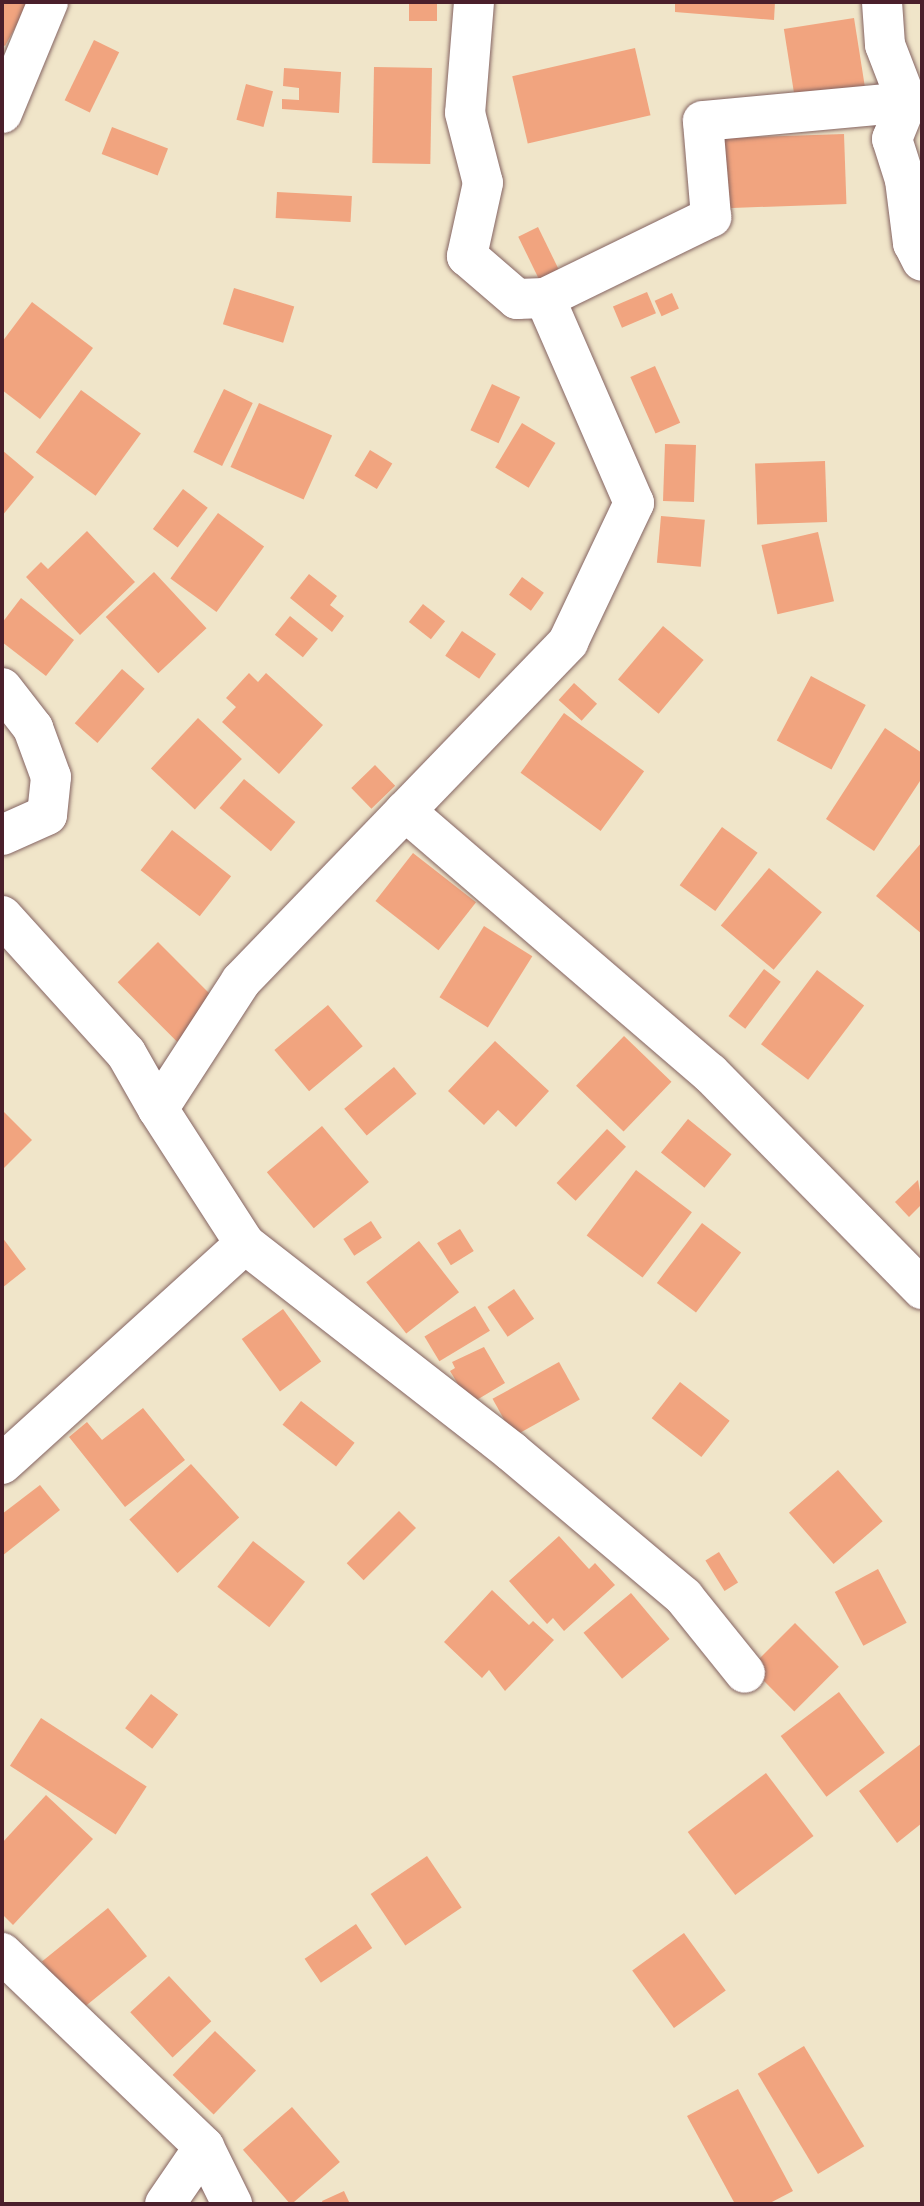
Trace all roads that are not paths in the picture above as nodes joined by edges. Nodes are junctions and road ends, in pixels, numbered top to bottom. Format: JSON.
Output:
{"nodes":[{"id":1,"x":48,"y":2,"type":"edge"},
{"id":2,"x":474,"y":2,"type":"edge"},
{"id":3,"x":882,"y":2,"type":"edge"},
{"id":4,"x":907,"y":102,"type":"junction"},
{"id":5,"x":2,"y":113,"type":"edge"},
{"id":6,"x":922,"y":261,"type":"edge"},
{"id":7,"x":545,"y":298,"type":"junction"},
{"id":8,"x":2,"y":688,"type":"edge"},
{"id":9,"x":405,"y":811,"type":"junction"},
{"id":10,"x":2,"y":835,"type":"edge"},
{"id":11,"x":2,"y":916,"type":"edge"},
{"id":12,"x":158,"y":1109,"type":"junction"},
{"id":13,"x":245,"y":1244,"type":"junction"},
{"id":14,"x":922,"y":1289,"type":"edge"},
{"id":15,"x":2,"y":1464,"type":"edge"},
{"id":16,"x":745,"y":1673,"type":"dead end"},
{"id":17,"x":2,"y":1953,"type":"edge"},
{"id":18,"x":204,"y":2147,"type":"junction"},
{"id":19,"x":165,"y":2204,"type":"edge"},
{"id":20,"x":232,"y":2204,"type":"edge"}],
"edges":[{"from":1,"to":5,"type":"street"},
{"from":2,"to":7,"type":"street"},
{"from":3,"to":4,"type":"street"},
{"from":4,"to":6,"type":"street"},
{"from":4,"to":7,"type":"street"},
{"from":7,"to":9,"type":"street"},
{"from":8,"to":10,"type":"street"},
{"from":9,"to":12,"type":"street"},
{"from":9,"to":14,"type":"street"},
{"from":11,"to":12,"type":"street"},
{"from":12,"to":13,"type":"street"},
{"from":13,"to":15,"type":"street"},
{"from":13,"to":16,"type":"street"},
{"from":17,"to":18,"type":"street"},
{"from":18,"to":19,"type":"street"},
{"from":18,"to":20,"type":"street"}]}
